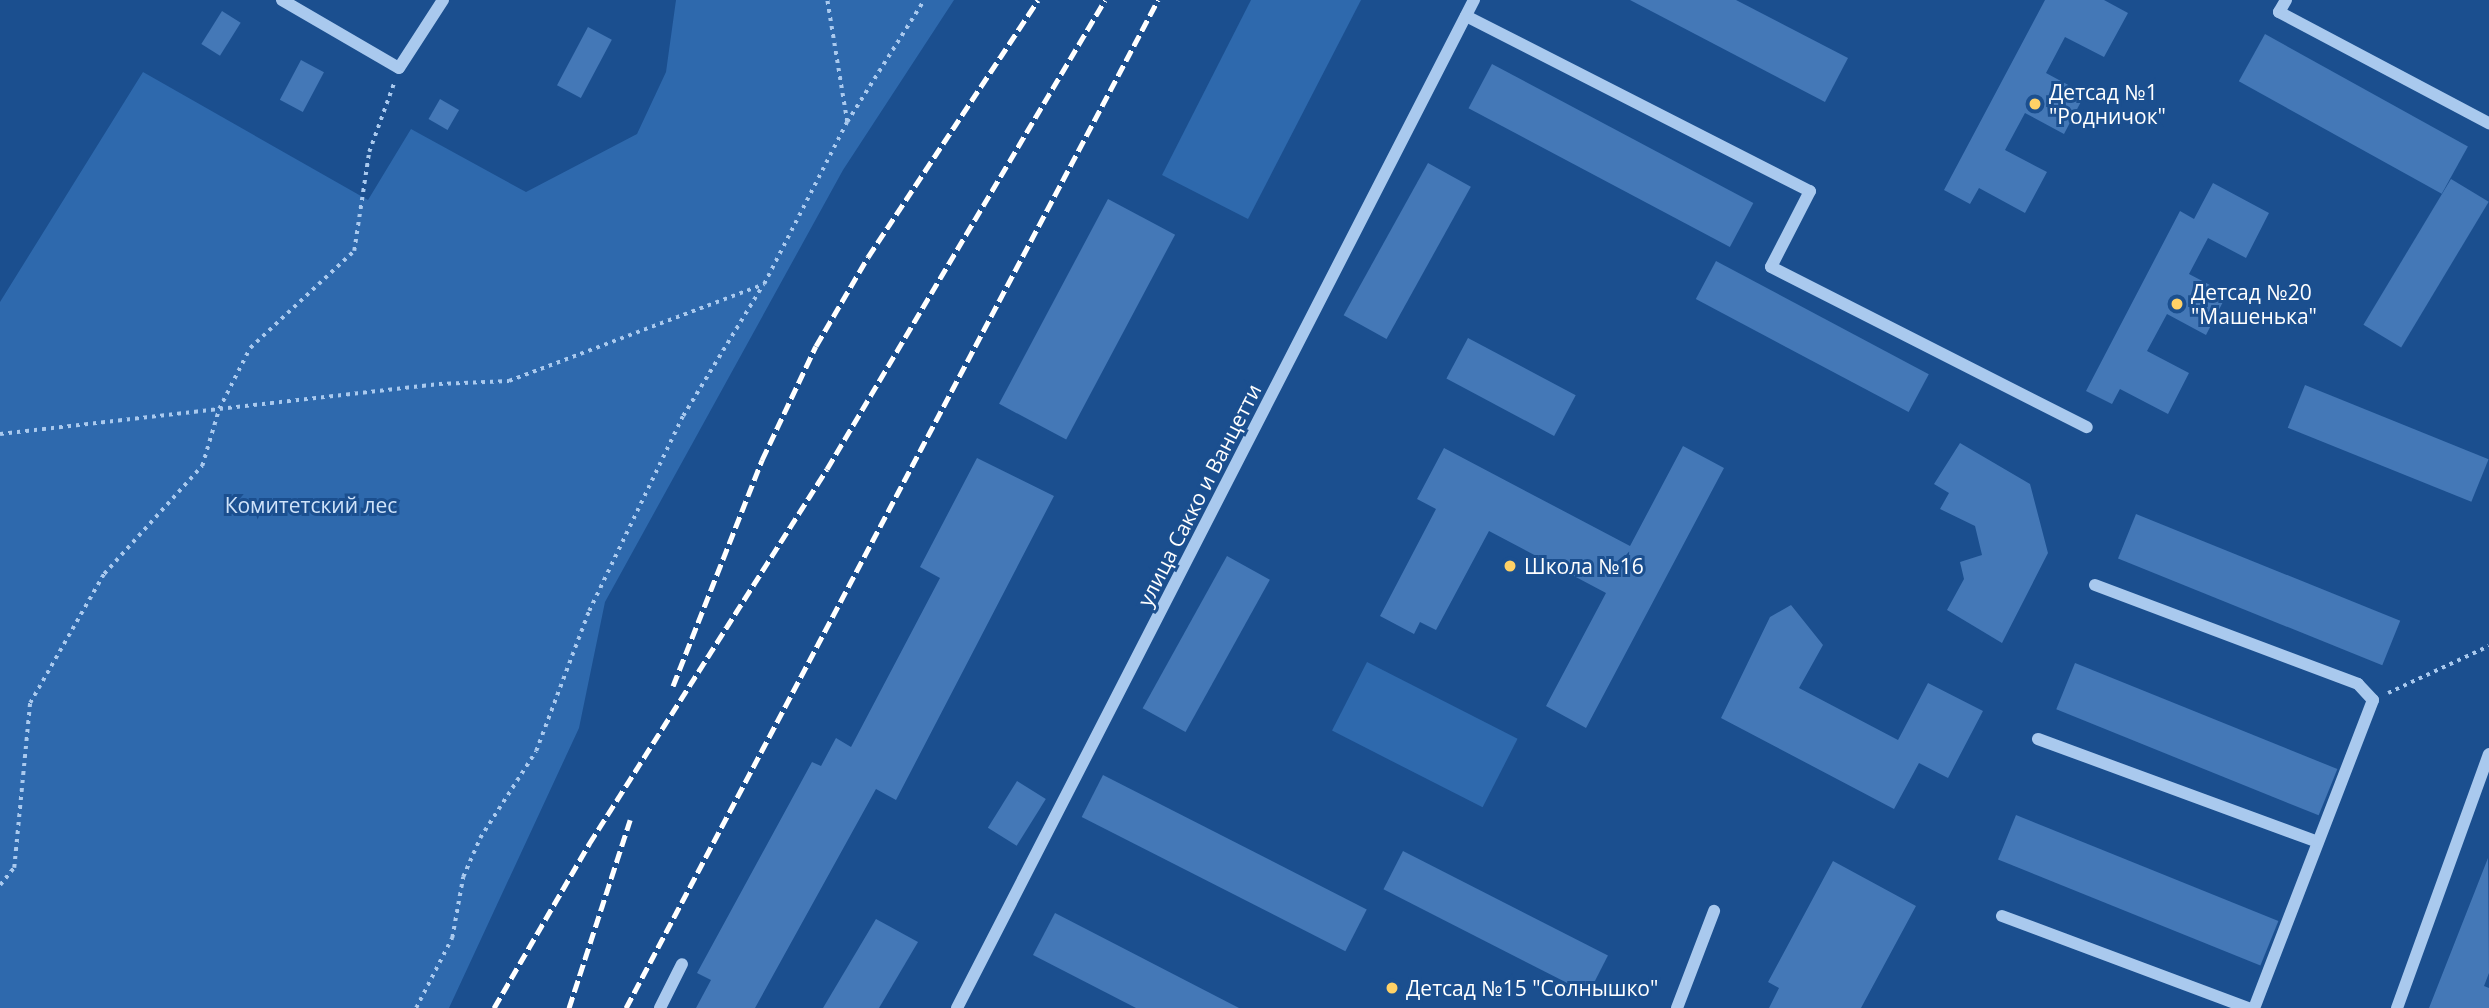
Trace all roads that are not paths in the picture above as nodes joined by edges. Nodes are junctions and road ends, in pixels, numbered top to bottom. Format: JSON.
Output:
{"nodes":[{"id":1,"x":282,"y":0,"type":"edge"},
{"id":2,"x":443,"y":0,"type":"edge"},
{"id":3,"x":1474,"y":0,"type":"edge"},
{"id":4,"x":2286,"y":0,"type":"edge"},
{"id":5,"x":1466,"y":16,"type":"junction"},
{"id":6,"x":2489,"y":123,"type":"edge"},
{"id":7,"x":2087,"y":426,"type":"dead end"},
{"id":8,"x":2095,"y":585,"type":"dead end"},
{"id":9,"x":2038,"y":738,"type":"dead end"},
{"id":10,"x":2489,"y":754,"type":"edge"},
{"id":11,"x":2318,"y":842,"type":"junction"},
{"id":12,"x":1714,"y":911,"type":"dead end"},
{"id":13,"x":2002,"y":916,"type":"dead end"},
{"id":14,"x":682,"y":964,"type":"dead end"},
{"id":15,"x":660,"y":1008,"type":"edge"},
{"id":16,"x":957,"y":1008,"type":"edge"},
{"id":17,"x":1676,"y":1008,"type":"edge"},
{"id":18,"x":2248,"y":1008,"type":"edge"},
{"id":19,"x":2254,"y":1008,"type":"edge"},
{"id":20,"x":2397,"y":1008,"type":"edge"}],
"edges":[{"from":1,"to":2,"type":"street"},
{"from":3,"to":5,"type":"street","name":"улица Сакко и Ванцетти"},
{"from":4,"to":6,"type":"street"},
{"from":5,"to":7,"type":"street"},
{"from":5,"to":16,"type":"street","name":"улица Сакко и Ванцетти"},
{"from":8,"to":11,"type":"street"},
{"from":9,"to":11,"type":"street"},
{"from":10,"to":20,"type":"street"},
{"from":11,"to":19,"type":"street"},
{"from":12,"to":17,"type":"street"},
{"from":13,"to":18,"type":"street"},
{"from":14,"to":15,"type":"street"}]}
